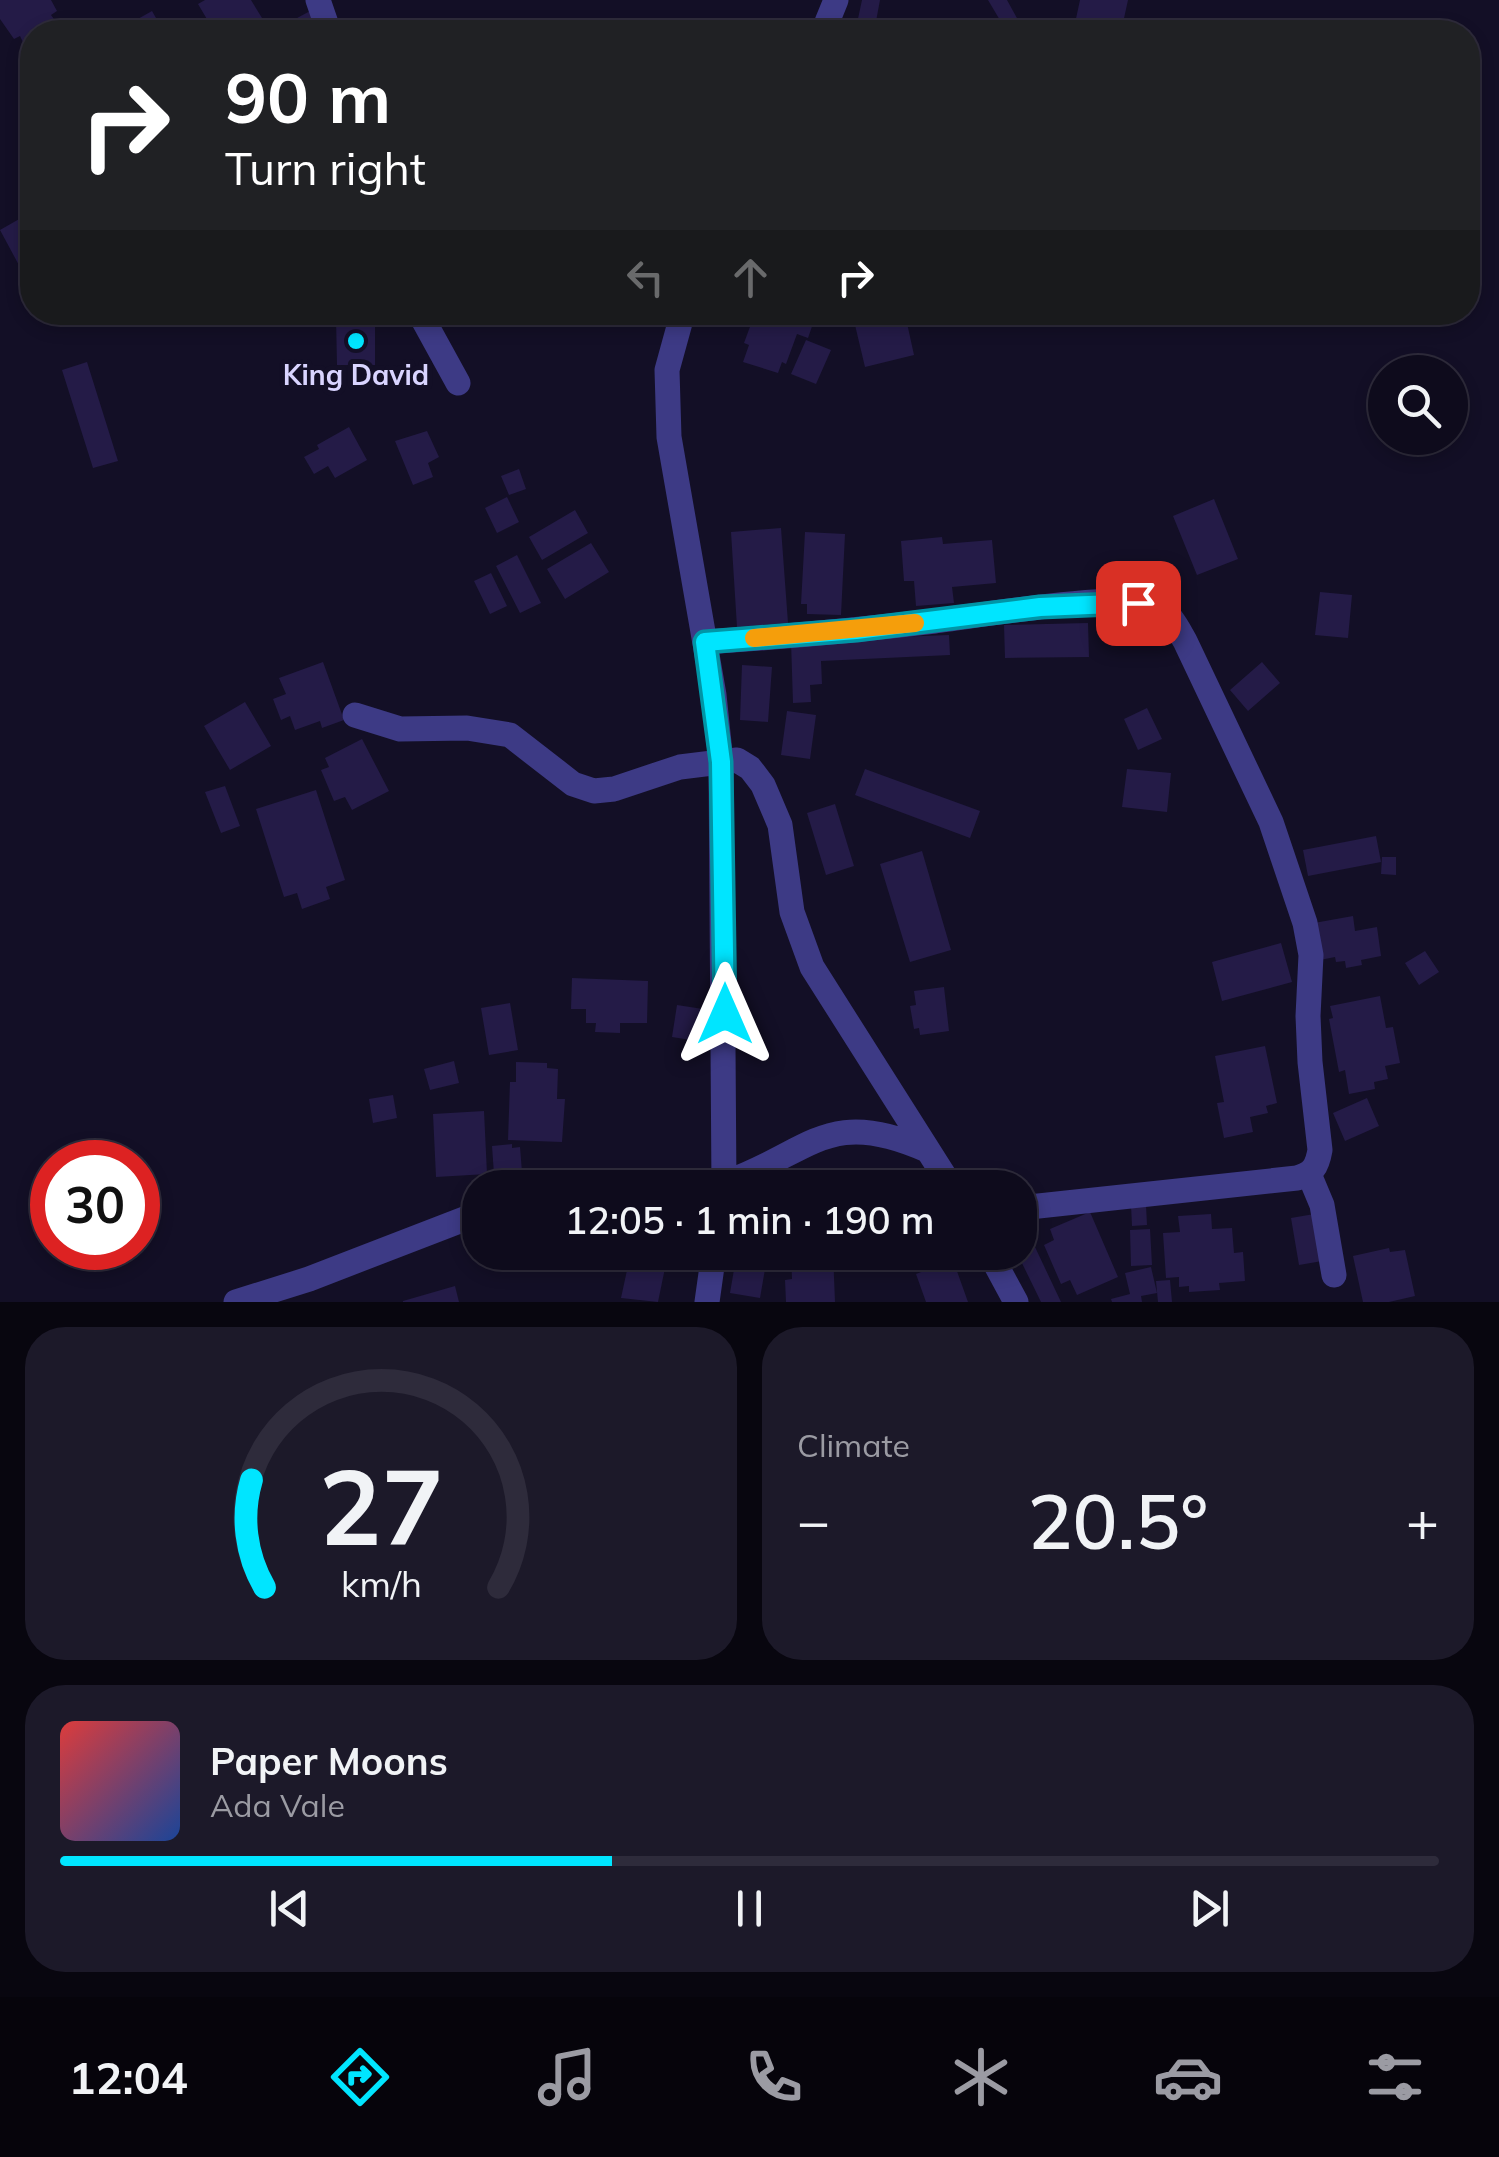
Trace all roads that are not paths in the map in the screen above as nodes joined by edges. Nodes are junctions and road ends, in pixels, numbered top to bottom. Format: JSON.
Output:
{"nodes":[{"id":1,"x":426,"y":325,"type":"edge"},
{"id":2,"x":679,"y":325,"type":"edge"},
{"id":3,"x":458,"y":383,"type":"dead end"},
{"id":4,"x":705,"y":642,"type":"junction"},
{"id":5,"x":354,"y":715,"type":"dead end"},
{"id":6,"x":721,"y":762,"type":"junction"},
{"id":7,"x":926,"y":1150,"type":"junction"},
{"id":8,"x":724,"y":1170,"type":"edge"},
{"id":9,"x":754,"y":1170,"type":"edge"},
{"id":10,"x":940,"y":1170,"type":"edge"},
{"id":11,"x":1310,"y":1174,"type":"junction"},
{"id":12,"x":1037,"y":1206,"type":"edge"},
{"id":13,"x":462,"y":1219,"type":"edge"},
{"id":14,"x":711,"y":1270,"type":"edge"},
{"id":15,"x":999,"y":1270,"type":"edge"},
{"id":16,"x":1334,"y":1276,"type":"dead end"},
{"id":17,"x":236,"y":1302,"type":"edge"},
{"id":18,"x":707,"y":1302,"type":"edge"},
{"id":19,"x":1016,"y":1302,"type":"edge"}],
"edges":[{"from":1,"to":3,"type":"street"},
{"from":2,"to":4,"type":"street"},
{"from":4,"to":6,"type":"street"},
{"from":4,"to":11,"type":"street"},
{"from":5,"to":6,"type":"street"},
{"from":6,"to":7,"type":"street"},
{"from":6,"to":8,"type":"street"},
{"from":7,"to":9,"type":"street"},
{"from":7,"to":10,"type":"street"},
{"from":11,"to":12,"type":"street"},
{"from":11,"to":16,"type":"street"},
{"from":13,"to":17,"type":"street"},
{"from":14,"to":18,"type":"street"},
{"from":15,"to":19,"type":"street"}]}
